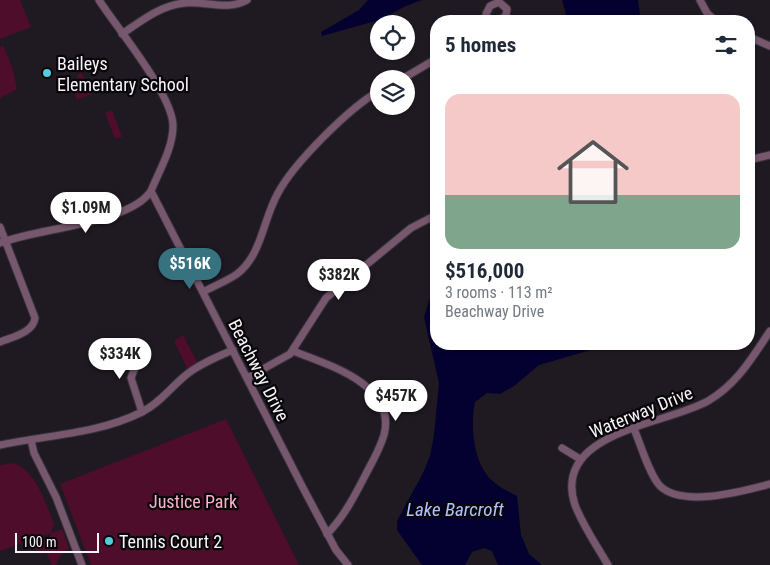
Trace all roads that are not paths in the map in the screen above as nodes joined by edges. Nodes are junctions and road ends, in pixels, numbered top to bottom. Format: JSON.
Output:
{"nodes":[{"id":1,"x":99,"y":0,"type":"edge"},
{"id":2,"x":247,"y":0,"type":"edge"},
{"id":3,"x":700,"y":0,"type":"edge"},
{"id":4,"x":486,"y":15,"type":"edge"},
{"id":5,"x":506,"y":15,"type":"edge"},
{"id":6,"x":710,"y":15,"type":"edge"},
{"id":7,"x":122,"y":34,"type":"junction"},
{"id":8,"x":755,"y":40,"type":"edge"},
{"id":9,"x":770,"y":46,"type":"edge"},
{"id":10,"x":430,"y":63,"type":"edge"},
{"id":11,"x":415,"y":71,"type":"edge"},
{"id":12,"x":370,"y":97,"type":"edge"},
{"id":13,"x":770,"y":155,"type":"edge"},
{"id":14,"x":755,"y":158,"type":"edge"},
{"id":15,"x":151,"y":191,"type":"junction"},
{"id":16,"x":430,"y":218,"type":"edge"},
{"id":17,"x":0,"y":226,"type":"edge"},
{"id":18,"x":3,"y":242,"type":"edge"},
{"id":19,"x":203,"y":292,"type":"junction"},
{"id":20,"x":770,"y":331,"type":"edge"},
{"id":21,"x":0,"y":342,"type":"edge"},
{"id":22,"x":142,"y":348,"type":"dead end"},
{"id":23,"x":233,"y":350,"type":"junction"},
{"id":24,"x":293,"y":351,"type":"junction"},
{"id":25,"x":247,"y":378,"type":"junction"},
{"id":26,"x":142,"y":412,"type":"junction"},
{"id":27,"x":634,"y":430,"type":"junction"},
{"id":28,"x":31,"y":440,"type":"junction"},
{"id":29,"x":0,"y":445,"type":"edge"},
{"id":30,"x":562,"y":448,"type":"dead end"},
{"id":31,"x":580,"y":459,"type":"junction"},
{"id":32,"x":770,"y":484,"type":"edge"},
{"id":33,"x":327,"y":534,"type":"junction"},
{"id":34,"x":82,"y":565,"type":"edge"},
{"id":35,"x":348,"y":565,"type":"edge"},
{"id":36,"x":608,"y":565,"type":"edge"}],
"edges":[{"from":1,"to":7,"type":"street"},
{"from":2,"to":7,"type":"street"},
{"from":3,"to":6,"type":"street"},
{"from":4,"to":5,"type":"street"},
{"from":7,"to":15,"type":"street"},
{"from":8,"to":9,"type":"street"},
{"from":10,"to":11,"type":"street"},
{"from":12,"to":19,"type":"street"},
{"from":13,"to":14,"type":"street"},
{"from":15,"to":18,"type":"street"},
{"from":15,"to":19,"type":"street","name":"Beachway Drive"},
{"from":16,"to":24,"type":"street"},
{"from":17,"to":18,"type":"street"},
{"from":18,"to":21,"type":"street"},
{"from":19,"to":23,"type":"street","name":"Beachway Drive"},
{"from":20,"to":27,"type":"street","name":"Waterway Drive"},
{"from":22,"to":26,"type":"street"},
{"from":23,"to":25,"type":"street","name":"Beachway Drive"},
{"from":23,"to":26,"type":"street"},
{"from":24,"to":25,"type":"street"},
{"from":24,"to":33,"type":"street"},
{"from":25,"to":33,"type":"street","name":"Beachway Drive"},
{"from":26,"to":28,"type":"street"},
{"from":27,"to":31,"type":"street","name":"Waterway Drive"},
{"from":27,"to":32,"type":"street"},
{"from":28,"to":29,"type":"street"},
{"from":28,"to":34,"type":"street"},
{"from":30,"to":31,"type":"street"},
{"from":31,"to":36,"type":"street","name":"Waterway Drive"},
{"from":33,"to":35,"type":"street","name":"Beachway Drive"}]}
